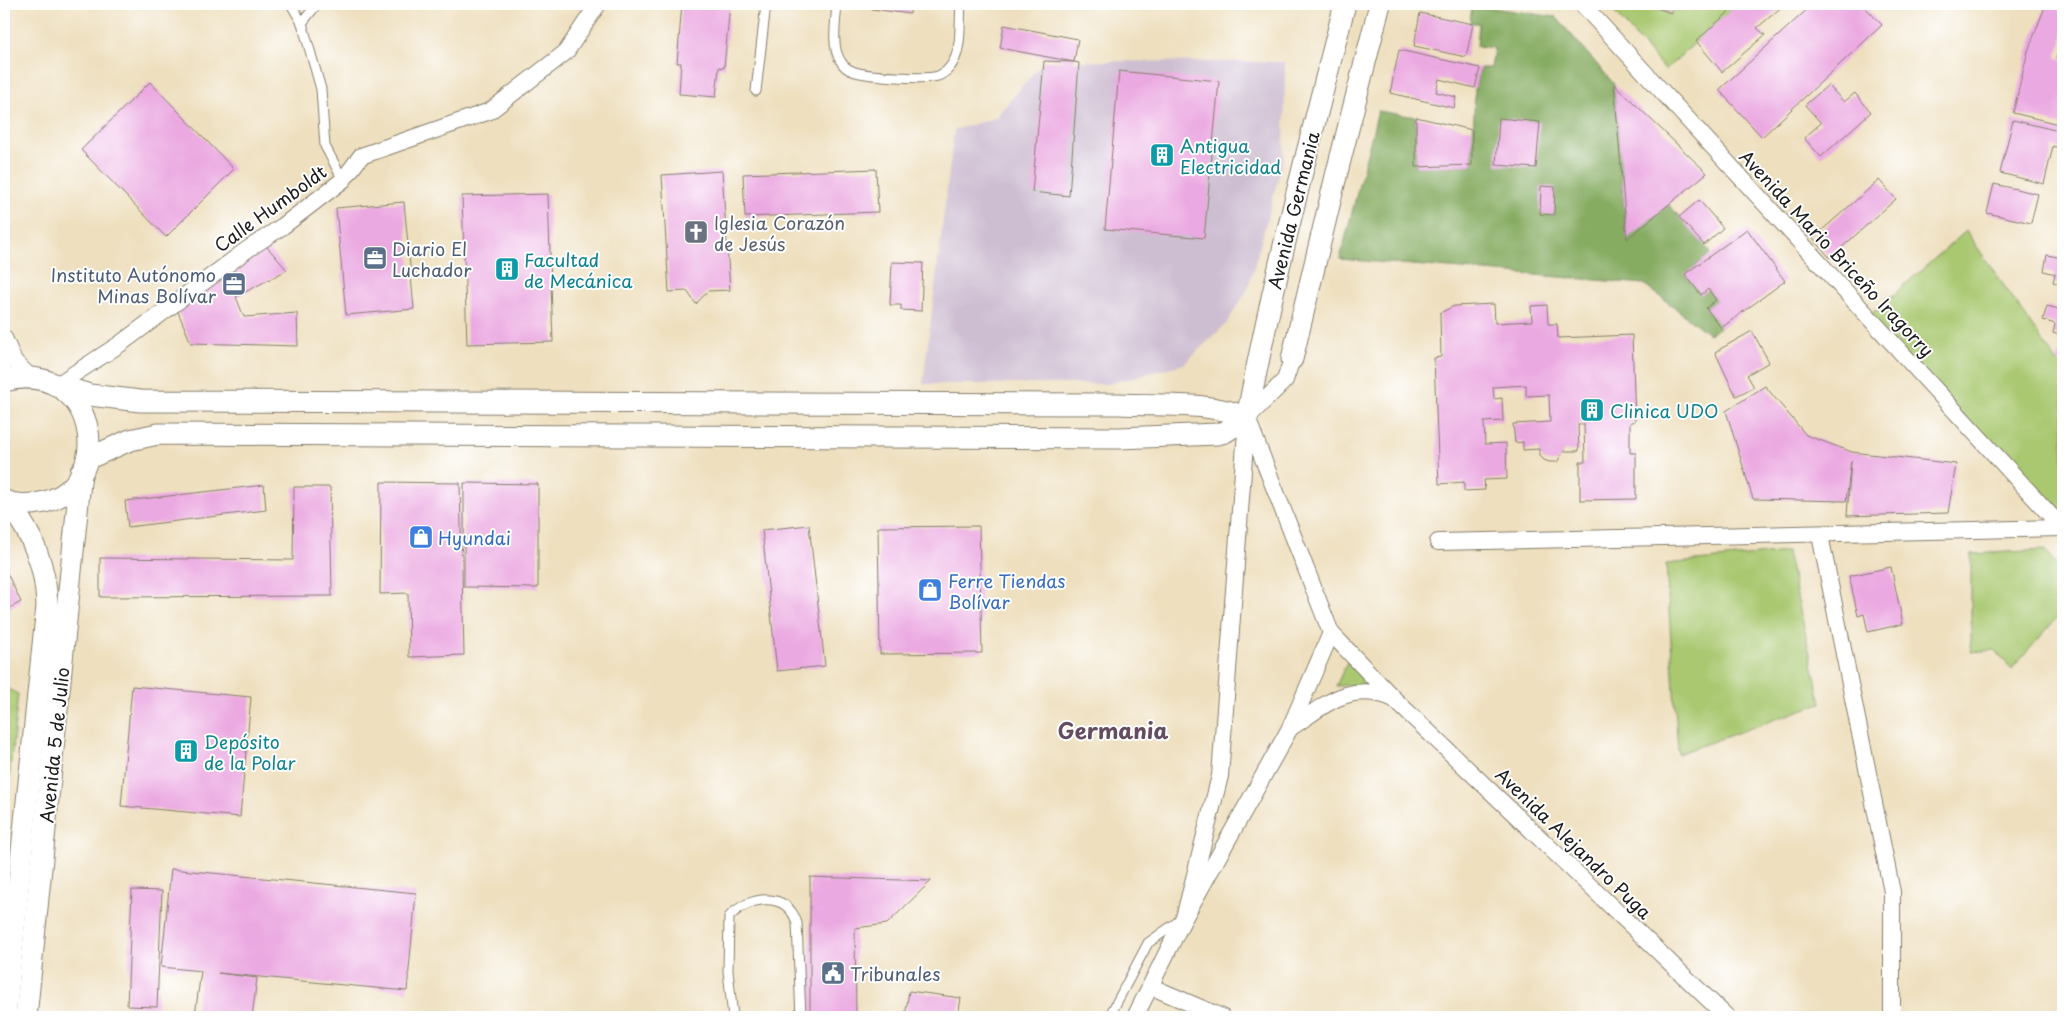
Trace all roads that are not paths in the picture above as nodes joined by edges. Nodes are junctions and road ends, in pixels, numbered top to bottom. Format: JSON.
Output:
{"nodes":[{"id":1,"x":291,"y":4,"type":"edge"},
{"id":2,"x":317,"y":4,"type":"edge"},
{"id":3,"x":598,"y":4,"type":"edge"},
{"id":4,"x":766,"y":4,"type":"edge"},
{"id":5,"x":837,"y":4,"type":"edge"},
{"id":6,"x":961,"y":4,"type":"edge"},
{"id":7,"x":1345,"y":4,"type":"edge"},
{"id":8,"x":1380,"y":4,"type":"edge"},
{"id":9,"x":1582,"y":4,"type":"edge"},
{"id":10,"x":302,"y":23,"type":"junction"},
{"id":11,"x":756,"y":91,"type":"dead end"},
{"id":12,"x":343,"y":180,"type":"junction"},
{"id":13,"x":4,"y":338,"type":"edge"},
{"id":14,"x":1292,"y":360,"type":"joint"},
{"id":15,"x":30,"y":377,"type":"junction"},
{"id":16,"x":4,"y":381,"type":"edge"},
{"id":17,"x":57,"y":385,"type":"junction"},
{"id":18,"x":1247,"y":418,"type":"junction"},
{"id":19,"x":84,"y":466,"type":"junction"},
{"id":20,"x":6,"y":501,"type":"edge"},
{"id":21,"x":2063,"y":528,"type":"edge"},
{"id":22,"x":1820,"y":535,"type":"junction"},
{"id":23,"x":1438,"y":542,"type":"dead end"},
{"id":24,"x":1331,"y":633,"type":"junction"},
{"id":25,"x":1394,"y":699,"type":"junction"},
{"id":26,"x":1290,"y":728,"type":"junction"},
{"id":27,"x":1184,"y":918,"type":"junction"},
{"id":28,"x":1152,"y":987,"type":"junction"},
{"id":29,"x":5,"y":1017,"type":"edge"},
{"id":30,"x":26,"y":1017,"type":"edge"},
{"id":31,"x":733,"y":1017,"type":"edge"},
{"id":32,"x":801,"y":1017,"type":"edge"},
{"id":33,"x":1109,"y":1017,"type":"edge"},
{"id":34,"x":1135,"y":1017,"type":"edge"},
{"id":35,"x":1222,"y":1017,"type":"edge"},
{"id":36,"x":1727,"y":1017,"type":"edge"},
{"id":37,"x":1892,"y":1017,"type":"edge"}],
"edges":[{"from":1,"to":10,"type":"lane"},
{"from":2,"to":10,"type":"lane"},
{"from":3,"to":12,"type":"street","name":"Calle Humboldt"},
{"from":4,"to":11,"type":"lane"},
{"from":5,"to":6,"type":"lane"},
{"from":7,"to":18,"type":"street","name":"Avenida Germania"},
{"from":8,"to":14,"type":"street","name":"Avenida Germania"},
{"from":9,"to":21,"type":"street","name":"Avenida Mario Briceño Iragorry"},
{"from":10,"to":12,"type":"lane"},
{"from":12,"to":17,"type":"street","name":"Calle Humboldt"},
{"from":13,"to":15,"type":"street"},
{"from":14,"to":18,"type":"street"},
{"from":15,"to":16,"type":"street"},
{"from":15,"to":17,"type":"street"},
{"from":17,"to":18,"type":"street"},
{"from":17,"to":19,"type":"street","name":"Avenida 5 de Julio"},
{"from":18,"to":19,"type":"street"},
{"from":18,"to":24,"type":"street"},
{"from":18,"to":27,"type":"street"},
{"from":19,"to":20,"type":"street"},
{"from":19,"to":30,"type":"street","name":"Avenida 5 de Julio"},
{"from":20,"to":29,"type":"street","name":"Avenida 5 de Julio"},
{"from":21,"to":22,"type":"street"},
{"from":22,"to":23,"type":"street"},
{"from":22,"to":37,"type":"street"},
{"from":24,"to":25,"type":"street","name":"Avenida Alejandro Puga"},
{"from":24,"to":26,"type":"street"},
{"from":25,"to":26,"type":"street"},
{"from":25,"to":36,"type":"street","name":"Avenida Alejandro Puga"},
{"from":26,"to":27,"type":"street"},
{"from":27,"to":28,"type":"street"},
{"from":27,"to":33,"type":"lane"},
{"from":28,"to":34,"type":"street"},
{"from":28,"to":35,"type":"street"},
{"from":31,"to":32,"type":"lane"}]}
